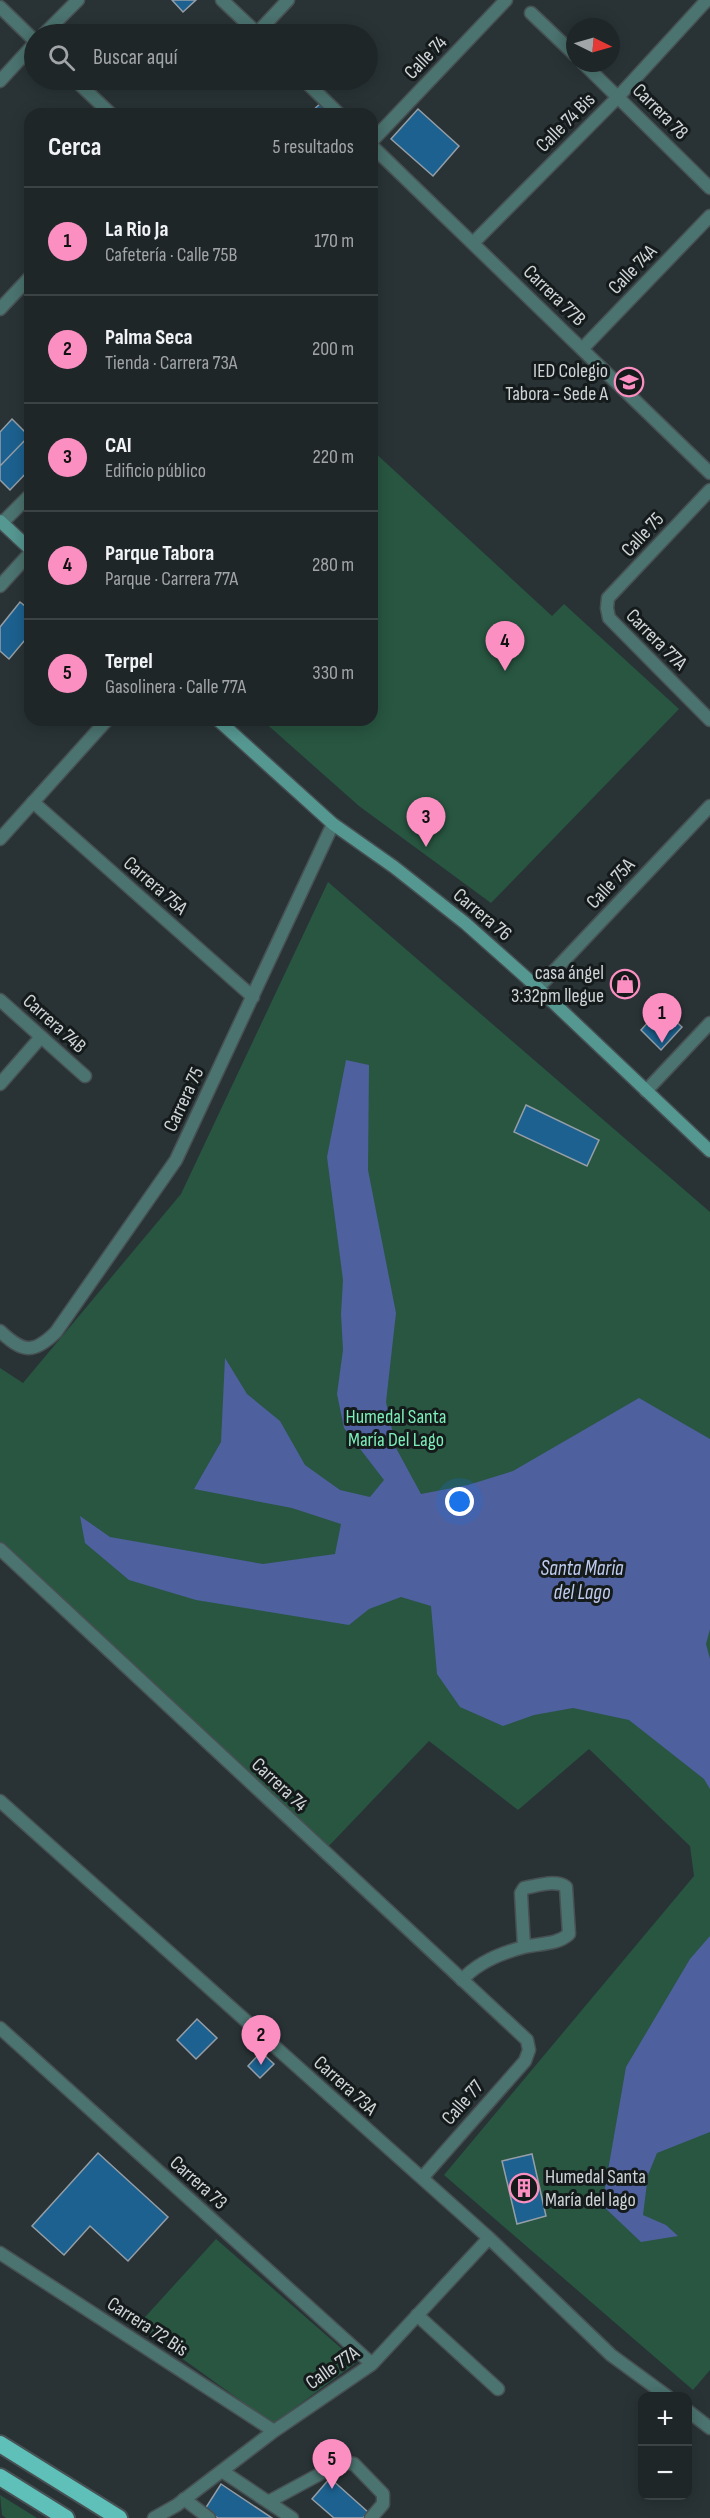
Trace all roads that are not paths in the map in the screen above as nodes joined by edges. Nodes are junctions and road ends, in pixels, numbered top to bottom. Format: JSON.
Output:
{"nodes":[{"id":1,"x":78,"y":0,"type":"edge"},
{"id":2,"x":222,"y":0,"type":"edge"},
{"id":3,"x":288,"y":0,"type":"edge"},
{"id":4,"x":506,"y":0,"type":"edge"},
{"id":5,"x":707,"y":0,"type":"edge"},
{"id":6,"x":0,"y":7,"type":"edge"},
{"id":7,"x":531,"y":13,"type":"dead end"},
{"id":8,"x":54,"y":24,"type":"edge"},
{"id":9,"x":247,"y":24,"type":"edge"},
{"id":10,"x":267,"y":24,"type":"edge"},
{"id":11,"x":24,"y":32,"type":"edge"},
{"id":12,"x":566,"y":46,"type":"edge"},
{"id":13,"x":24,"y":53,"type":"edge"},
{"id":14,"x":592,"y":72,"type":"edge"},
{"id":15,"x":0,"y":81,"type":"edge"},
{"id":16,"x":86,"y":90,"type":"edge"},
{"id":17,"x":314,"y":90,"type":"edge"},
{"id":18,"x":618,"y":97,"type":"junction"},
{"id":19,"x":105,"y":108,"type":"edge"},
{"id":20,"x":333,"y":108,"type":"edge"},
{"id":21,"x":378,"y":135,"type":"edge"},
{"id":22,"x":378,"y":152,"type":"edge"},
{"id":23,"x":710,"y":188,"type":"edge"},
{"id":24,"x":710,"y":216,"type":"edge"},
{"id":25,"x":473,"y":243,"type":"junction"},
{"id":26,"x":24,"y":284,"type":"edge"},
{"id":27,"x":0,"y":309,"type":"edge"},
{"id":28,"x":582,"y":349,"type":"junction"},
{"id":29,"x":710,"y":473,"type":"edge"},
{"id":30,"x":710,"y":490,"type":"edge"},
{"id":31,"x":24,"y":501,"type":"edge"},
{"id":32,"x":1,"y":522,"type":"edge"},
{"id":33,"x":24,"y":545,"type":"edge"},
{"id":34,"x":24,"y":558,"type":"edge"},
{"id":35,"x":0,"y":586,"type":"edge"},
{"id":36,"x":607,"y":608,"type":"joint"},
{"id":37,"x":710,"y":720,"type":"edge"},
{"id":38,"x":102,"y":726,"type":"edge"},
{"id":39,"x":225,"y":726,"type":"edge"},
{"id":40,"x":33,"y":802,"type":"junction"},
{"id":41,"x":710,"y":806,"type":"edge"},
{"id":42,"x":333,"y":824,"type":"junction"},
{"id":43,"x":0,"y":839,"type":"edge"},
{"id":44,"x":538,"y":988,"type":"junction"},
{"id":45,"x":254,"y":996,"type":"junction"},
{"id":46,"x":0,"y":1000,"type":"edge"},
{"id":47,"x":710,"y":1023,"type":"edge"},
{"id":48,"x":41,"y":1037,"type":"junction"},
{"id":49,"x":85,"y":1076,"type":"dead end"},
{"id":50,"x":0,"y":1084,"type":"edge"},
{"id":51,"x":646,"y":1091,"type":"junction"},
{"id":52,"x":710,"y":1152,"type":"edge"},
{"id":53,"x":0,"y":1332,"type":"edge"},
{"id":54,"x":0,"y":1549,"type":"edge"},
{"id":55,"x":0,"y":1801,"type":"edge"},
{"id":56,"x":524,"y":1947,"type":"junction"},
{"id":57,"x":462,"y":1980,"type":"junction"},
{"id":58,"x":0,"y":2028,"type":"edge"},
{"id":59,"x":530,"y":2050,"type":"joint"},
{"id":60,"x":422,"y":2178,"type":"junction"},
{"id":61,"x":489,"y":2238,"type":"junction"},
{"id":62,"x":0,"y":2253,"type":"edge"},
{"id":63,"x":417,"y":2315,"type":"junction"},
{"id":64,"x":372,"y":2364,"type":"junction"},
{"id":65,"x":498,"y":2389,"type":"dead end"},
{"id":66,"x":661,"y":2392,"type":"edge"},
{"id":67,"x":692,"y":2415,"type":"edge"},
{"id":68,"x":710,"y":2428,"type":"edge"},
{"id":69,"x":274,"y":2431,"type":"junction"},
{"id":70,"x":0,"y":2444,"type":"edge"},
{"id":71,"x":222,"y":2471,"type":"junction"},
{"id":72,"x":0,"y":2477,"type":"edge"},
{"id":73,"x":180,"y":2502,"type":"junction"},
{"id":74,"x":268,"y":2502,"type":"junction"},
{"id":75,"x":66,"y":2518,"type":"edge"},
{"id":76,"x":119,"y":2518,"type":"edge"},
{"id":77,"x":154,"y":2518,"type":"edge"},
{"id":78,"x":173,"y":2518,"type":"edge"},
{"id":79,"x":209,"y":2518,"type":"edge"},
{"id":80,"x":292,"y":2518,"type":"edge"},
{"id":81,"x":371,"y":2518,"type":"edge"}],
"edges":[{"from":1,"to":8,"type":"street"},
{"from":2,"to":9,"type":"street"},
{"from":3,"to":10,"type":"street"},
{"from":4,"to":21,"type":"street","name":"Calle 74"},
{"from":5,"to":18,"type":"street","name":"Calle 74 Bis"},
{"from":6,"to":11,"type":"street"},
{"from":7,"to":12,"type":"street"},
{"from":13,"to":15,"type":"street"},
{"from":14,"to":18,"type":"street","name":"Carrera 78"},
{"from":16,"to":19,"type":"street"},
{"from":17,"to":20,"type":"street"},
{"from":18,"to":23,"type":"street","name":"Carrera 78"},
{"from":18,"to":25,"type":"street","name":"Calle 74 Bis"},
{"from":22,"to":25,"type":"street","name":"Carrera 77B"},
{"from":24,"to":28,"type":"street","name":"Calle 74A"},
{"from":25,"to":28,"type":"street","name":"Carrera 77B"},
{"from":26,"to":27,"type":"street"},
{"from":28,"to":29,"type":"street","name":"Carrera 77B"},
{"from":30,"to":36,"type":"street","name":"Calle 75"},
{"from":31,"to":32,"type":"street"},
{"from":32,"to":33,"type":"main road"},
{"from":34,"to":35,"type":"street"},
{"from":36,"to":37,"type":"street","name":"Carrera 77A"},
{"from":38,"to":40,"type":"street"},
{"from":39,"to":42,"type":"main road","name":"Carrera 76"},
{"from":40,"to":43,"type":"street"},
{"from":40,"to":45,"type":"street","name":"Carrera 75A"},
{"from":41,"to":44,"type":"street","name":"Calle 75A"},
{"from":42,"to":44,"type":"main road","name":"Carrera 76"},
{"from":42,"to":45,"type":"street","name":"Carrera 75"},
{"from":44,"to":51,"type":"main road","name":"Carrera 76"},
{"from":45,"to":53,"type":"street","name":"Carrera 75"},
{"from":46,"to":48,"type":"street","name":"Carrera 74B"},
{"from":47,"to":51,"type":"street"},
{"from":48,"to":49,"type":"street","name":"Carrera 74B"},
{"from":48,"to":50,"type":"street"},
{"from":51,"to":52,"type":"main road","name":"Carrera 76"},
{"from":54,"to":57,"type":"street","name":"Carrera 74"},
{"from":55,"to":60,"type":"street","name":"Carrera 73A"},
{"from":56,"to":56,"type":"street"},
{"from":56,"to":57,"type":"street"},
{"from":57,"to":59,"type":"street","name":"Carrera 74"},
{"from":58,"to":64,"type":"street","name":"Carrera 73"},
{"from":59,"to":60,"type":"street","name":"Calle 77"},
{"from":60,"to":61,"type":"street","name":"Carrera 73A"},
{"from":61,"to":63,"type":"street","name":"Calle 77A"},
{"from":61,"to":66,"type":"street","name":"Carrera 73A"},
{"from":62,"to":69,"type":"street","name":"Carrera 72 Bis"},
{"from":63,"to":64,"type":"street","name":"Calle 77A"},
{"from":63,"to":65,"type":"street"},
{"from":64,"to":69,"type":"street","name":"Calle 77A"},
{"from":67,"to":68,"type":"street"},
{"from":69,"to":71,"type":"street","name":"Calle 77A"},
{"from":70,"to":76,"type":"highway"},
{"from":71,"to":73,"type":"street","name":"Calle 77A"},
{"from":71,"to":74,"type":"street"},
{"from":72,"to":75,"type":"highway"},
{"from":73,"to":77,"type":"street","name":"Calle 77A"},
{"from":73,"to":78,"type":"street"},
{"from":73,"to":79,"type":"street"},
{"from":74,"to":80,"type":"street"},
{"from":74,"to":81,"type":"street"}]}
